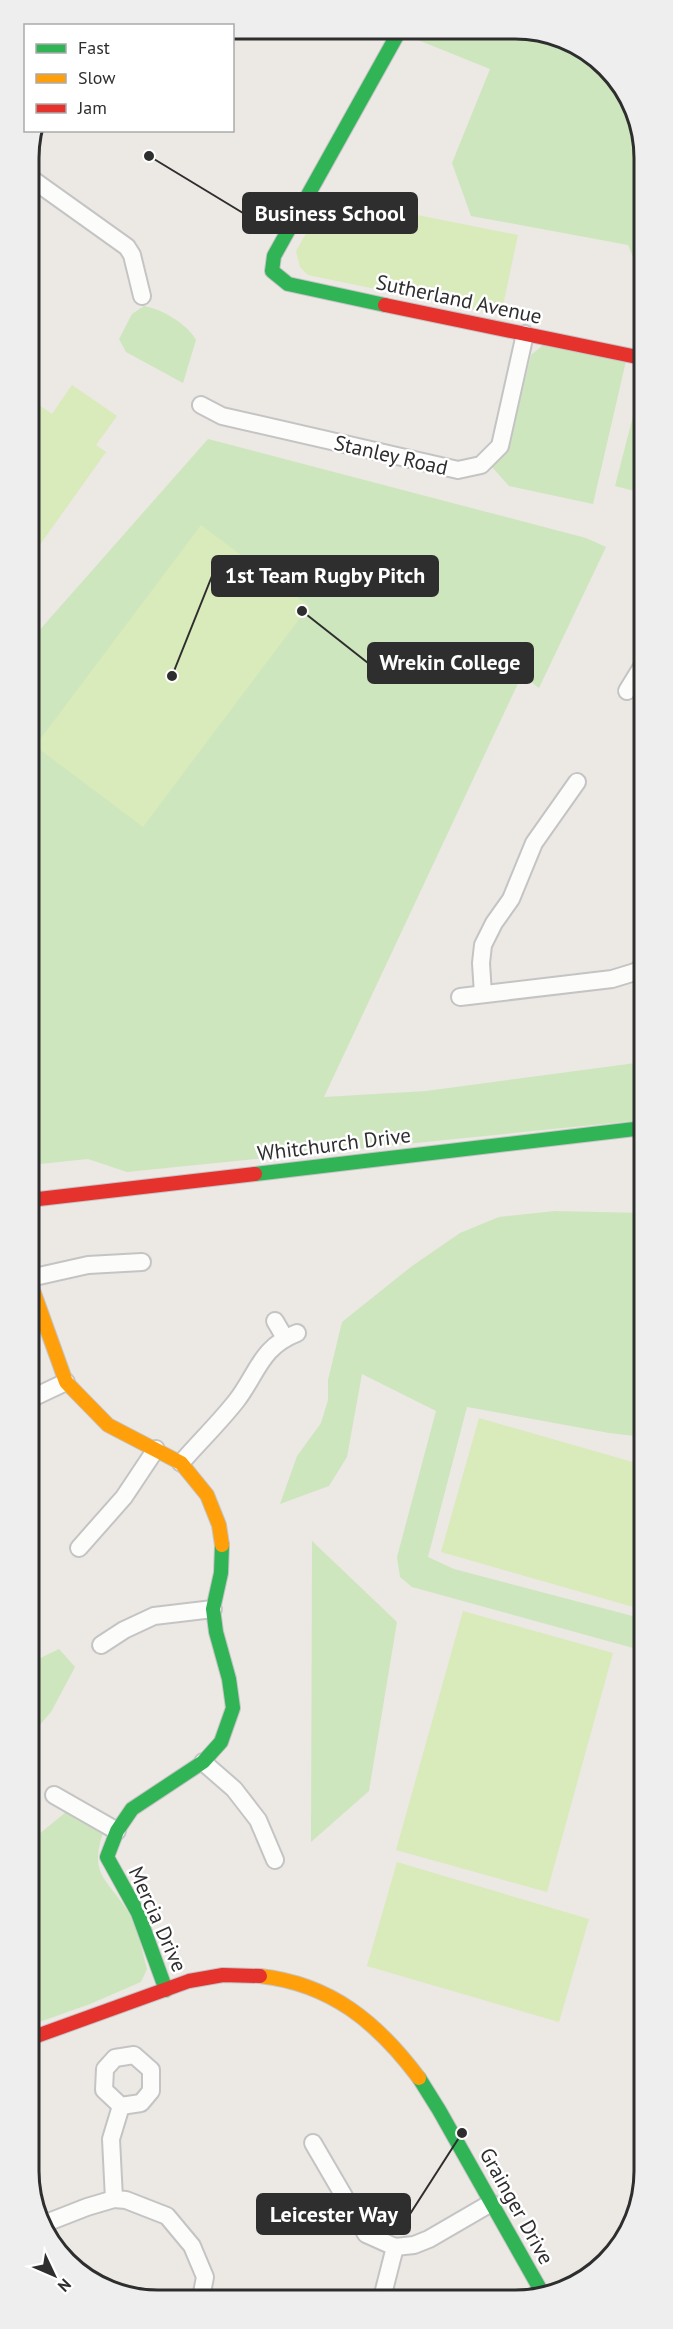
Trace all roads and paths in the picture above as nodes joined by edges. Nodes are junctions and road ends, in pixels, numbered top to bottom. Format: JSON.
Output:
{"nodes":[{"id":1,"x":395,"y":39,"type":"edge"},
{"id":2,"x":39,"y":184,"type":"edge"},
{"id":3,"x":142,"y":296,"type":"dead end"},
{"id":4,"x":525,"y":334,"type":"junction"},
{"id":5,"x":634,"y":356,"type":"edge"},
{"id":6,"x":201,"y":405,"type":"dead end"},
{"id":7,"x":634,"y":680,"type":"edge"},
{"id":8,"x":627,"y":691,"type":"dead end"},
{"id":9,"x":577,"y":782,"type":"dead end"},
{"id":10,"x":634,"y":972,"type":"edge"},
{"id":11,"x":483,"y":994,"type":"junction"},
{"id":12,"x":460,"y":997,"type":"dead end"},
{"id":13,"x":634,"y":1129,"type":"edge"},
{"id":14,"x":39,"y":1199,"type":"edge"},
{"id":15,"x":142,"y":1262,"type":"dead end"},
{"id":16,"x":39,"y":1278,"type":"edge"},
{"id":17,"x":39,"y":1306,"type":"edge"},
{"id":18,"x":275,"y":1321,"type":"dead end"},
{"id":19,"x":66,"y":1382,"type":"junction"},
{"id":20,"x":39,"y":1395,"type":"edge"},
{"id":21,"x":156,"y":1449,"type":"junction"},
{"id":22,"x":181,"y":1463,"type":"junction"},
{"id":23,"x":79,"y":1548,"type":"dead end"},
{"id":24,"x":213,"y":1609,"type":"junction"},
{"id":25,"x":101,"y":1645,"type":"dead end"},
{"id":26,"x":202,"y":1762,"type":"junction"},
{"id":27,"x":54,"y":1795,"type":"dead end"},
{"id":28,"x":117,"y":1831,"type":"junction"},
{"id":29,"x":275,"y":1860,"type":"dead end"},
{"id":30,"x":166,"y":1989,"type":"junction"},
{"id":31,"x":39,"y":2035,"type":"edge"},
{"id":32,"x":121,"y":2106,"type":"dead end"},
{"id":33,"x":313,"y":2143,"type":"dead end"},
{"id":34,"x":114,"y":2199,"type":"junction"},
{"id":35,"x":491,"y":2203,"type":"junction"},
{"id":36,"x":50,"y":2221,"type":"edge"},
{"id":37,"x":394,"y":2247,"type":"junction"},
{"id":38,"x":539,"y":2288,"type":"edge"},
{"id":39,"x":203,"y":2290,"type":"edge"},
{"id":40,"x":384,"y":2290,"type":"edge"}],
"edges":[{"from":1,"to":4,"type":"street","name":"Sutherland Avenue"},
{"from":2,"to":3,"type":"street"},
{"from":4,"to":5,"type":"street","name":"Sutherland Avenue"},
{"from":4,"to":6,"type":"street","name":"Stanley Road"},
{"from":7,"to":8,"type":"street"},
{"from":9,"to":11,"type":"street"},
{"from":10,"to":11,"type":"street"},
{"from":11,"to":12,"type":"street"},
{"from":13,"to":14,"type":"street","name":"Whitchurch Drive"},
{"from":15,"to":16,"type":"street"},
{"from":17,"to":19,"type":"street","name":"Mercia Drive"},
{"from":18,"to":22,"type":"street"},
{"from":19,"to":20,"type":"street"},
{"from":19,"to":21,"type":"street","name":"Mercia Drive"},
{"from":21,"to":22,"type":"street","name":"Mercia Drive"},
{"from":21,"to":23,"type":"street"},
{"from":22,"to":24,"type":"street","name":"Mercia Drive"},
{"from":24,"to":25,"type":"street"},
{"from":24,"to":26,"type":"street","name":"Mercia Drive"},
{"from":26,"to":28,"type":"street","name":"Mercia Drive"},
{"from":26,"to":29,"type":"street"},
{"from":27,"to":28,"type":"street"},
{"from":28,"to":30,"type":"street","name":"Mercia Drive"},
{"from":30,"to":31,"type":"street","name":"Grainger Drive"},
{"from":30,"to":35,"type":"street","name":"Grainger Drive"},
{"from":32,"to":34,"type":"street"},
{"from":33,"to":37,"type":"street"},
{"from":34,"to":36,"type":"street"},
{"from":34,"to":39,"type":"street"},
{"from":35,"to":37,"type":"street"},
{"from":35,"to":38,"type":"street","name":"Grainger Drive"},
{"from":37,"to":40,"type":"street"}]}
